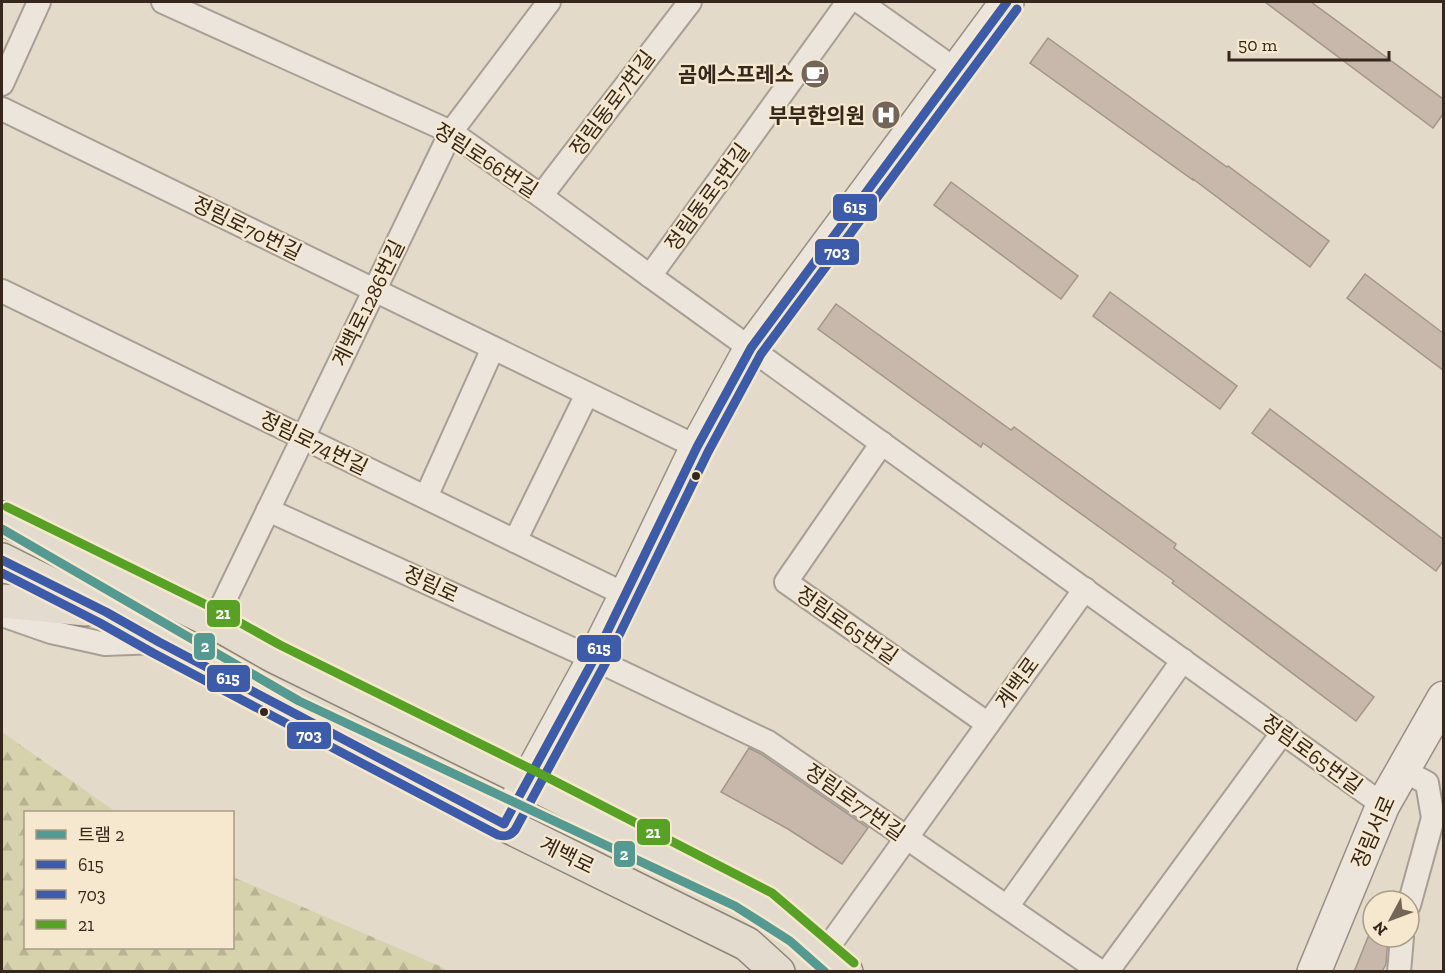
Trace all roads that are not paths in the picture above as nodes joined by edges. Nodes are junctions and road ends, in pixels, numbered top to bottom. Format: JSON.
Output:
{"nodes":[{"id":1,"x":39,"y":2,"type":"edge"},
{"id":2,"x":163,"y":2,"type":"edge"},
{"id":3,"x":549,"y":2,"type":"edge"},
{"id":4,"x":848,"y":2,"type":"edge"},
{"id":5,"x":860,"y":2,"type":"edge"},
{"id":6,"x":1007,"y":2,"type":"edge"},
{"id":7,"x":681,"y":5,"type":"edge"},
{"id":8,"x":956,"y":70,"type":"junction"},
{"id":9,"x":2,"y":84,"type":"edge"},
{"id":10,"x":2,"y":109,"type":"edge"},
{"id":11,"x":451,"y":132,"type":"junction"},
{"id":12,"x":541,"y":196,"type":"junction"},
{"id":13,"x":650,"y":276,"type":"junction"},
{"id":14,"x":374,"y":290,"type":"junction"},
{"id":15,"x":2,"y":291,"type":"edge"},
{"id":16,"x":493,"y":348,"type":"junction"},
{"id":17,"x":751,"y":348,"type":"junction"},
{"id":18,"x":587,"y":393,"type":"junction"},
{"id":19,"x":303,"y":438,"type":"junction"},
{"id":20,"x":882,"y":443,"type":"junction"},
{"id":21,"x":697,"y":447,"type":"junction"},
{"id":22,"x":426,"y":497,"type":"junction"},
{"id":23,"x":268,"y":510,"type":"junction"},
{"id":24,"x":2,"y":518,"type":"edge"},
{"id":25,"x":515,"y":541,"type":"junction"},
{"id":26,"x":2,"y":560,"type":"edge"},
{"id":27,"x":1085,"y":590,"type":"junction"},
{"id":28,"x":626,"y":595,"type":"junction"},
{"id":29,"x":2,"y":601,"type":"edge"},
{"id":30,"x":106,"y":612,"type":"junction"},
{"id":31,"x":2,"y":615,"type":"edge"},
{"id":32,"x":214,"y":622,"type":"junction"},
{"id":33,"x":159,"y":642,"type":"junction"},
{"id":34,"x":594,"y":659,"type":"junction"},
{"id":35,"x":1183,"y":660,"type":"junction"},
{"id":36,"x":1443,"y":698,"type":"edge"},
{"id":37,"x":988,"y":724,"type":"junction"},
{"id":38,"x":1282,"y":732,"type":"junction"},
{"id":39,"x":1403,"y":770,"type":"junction"},
{"id":40,"x":528,"y":781,"type":"junction"},
{"id":41,"x":1383,"y":805,"type":"junction"},
{"id":42,"x":504,"y":824,"type":"junction"},
{"id":43,"x":906,"y":837,"type":"junction"},
{"id":44,"x":1413,"y":889,"type":"edge"},
{"id":45,"x":1007,"y":907,"type":"junction"},
{"id":46,"x":1401,"y":949,"type":"edge"},
{"id":47,"x":835,"y":962,"type":"edge"},
{"id":48,"x":778,"y":972,"type":"edge"},
{"id":49,"x":1101,"y":972,"type":"edge"},
{"id":50,"x":1107,"y":972,"type":"edge"},
{"id":51,"x":1314,"y":972,"type":"edge"},
{"id":52,"x":1399,"y":972,"type":"edge"}],
"edges":[{"from":1,"to":9,"type":"street"},
{"from":2,"to":11,"type":"street","name":"정림로66번길"},
{"from":3,"to":11,"type":"street","name":"계백로1286번길"},
{"from":4,"to":13,"type":"street","name":"정림동로5번길"},
{"from":5,"to":8,"type":"street"},
{"from":6,"to":8,"type":"main road"},
{"from":7,"to":12,"type":"street","name":"정림동로7번길"},
{"from":8,"to":17,"type":"main road"},
{"from":10,"to":14,"type":"street","name":"정림로70번길"},
{"from":11,"to":12,"type":"street","name":"정림로66번길"},
{"from":11,"to":14,"type":"street","name":"계백로1286번길"},
{"from":12,"to":13,"type":"street","name":"정림로66번길"},
{"from":13,"to":17,"type":"street","name":"정림로66번길"},
{"from":14,"to":16,"type":"street","name":"정림로70번길"},
{"from":14,"to":19,"type":"street","name":"계백로1286번길"},
{"from":15,"to":19,"type":"street","name":"정림로74번길"},
{"from":16,"to":18,"type":"street","name":"정림로70번길"},
{"from":16,"to":22,"type":"street"},
{"from":17,"to":20,"type":"street","name":"정림로65번길"},
{"from":17,"to":21,"type":"main road"},
{"from":18,"to":21,"type":"street","name":"정림로70번길"},
{"from":18,"to":25,"type":"street"},
{"from":19,"to":22,"type":"street","name":"정림로74번길"},
{"from":19,"to":23,"type":"street","name":"계백로1286번길"},
{"from":20,"to":27,"type":"street","name":"정림로65번길"},
{"from":20,"to":37,"type":"street","name":"정림로65번길"},
{"from":21,"to":28,"type":"main road"},
{"from":22,"to":25,"type":"street","name":"정림로74번길"},
{"from":23,"to":32,"type":"street","name":"계백로1286번길"},
{"from":23,"to":34,"type":"street","name":"정림로"},
{"from":24,"to":32,"type":"main road","name":"계백로"},
{"from":25,"to":28,"type":"street","name":"정림로74번길"},
{"from":26,"to":30,"type":"main road","name":"계백로"},
{"from":27,"to":35,"type":"street","name":"정림로65번길"},
{"from":27,"to":37,"type":"street","name":"계백로"},
{"from":28,"to":34,"type":"main road"},
{"from":29,"to":30,"type":"main road"},
{"from":30,"to":33,"type":"main road","name":"계백로"},
{"from":31,"to":33,"type":"street"},
{"from":32,"to":40,"type":"main road","name":"계백로"},
{"from":33,"to":42,"type":"main road","name":"계백로"},
{"from":34,"to":40,"type":"main road"},
{"from":34,"to":43,"type":"street","name":"정림로77번길"},
{"from":35,"to":38,"type":"street","name":"정림로65번길"},
{"from":35,"to":45,"type":"street"},
{"from":36,"to":39,"type":"main road","name":"정림서로"},
{"from":37,"to":43,"type":"street","name":"계백로"},
{"from":38,"to":41,"type":"street","name":"정림로65번길"},
{"from":38,"to":50,"type":"street"},
{"from":39,"to":41,"type":"main road","name":"정림서로"},
{"from":39,"to":44,"type":"street"},
{"from":40,"to":42,"type":"main road"},
{"from":40,"to":47,"type":"main road","name":"계백로"},
{"from":41,"to":51,"type":"main road","name":"정림서로"},
{"from":42,"to":48,"type":"main road","name":"계백로"},
{"from":43,"to":45,"type":"street","name":"정림로77번길"},
{"from":43,"to":47,"type":"street","name":"계백로"},
{"from":45,"to":49,"type":"street","name":"정림로77번길"},
{"from":46,"to":52,"type":"street"}]}
